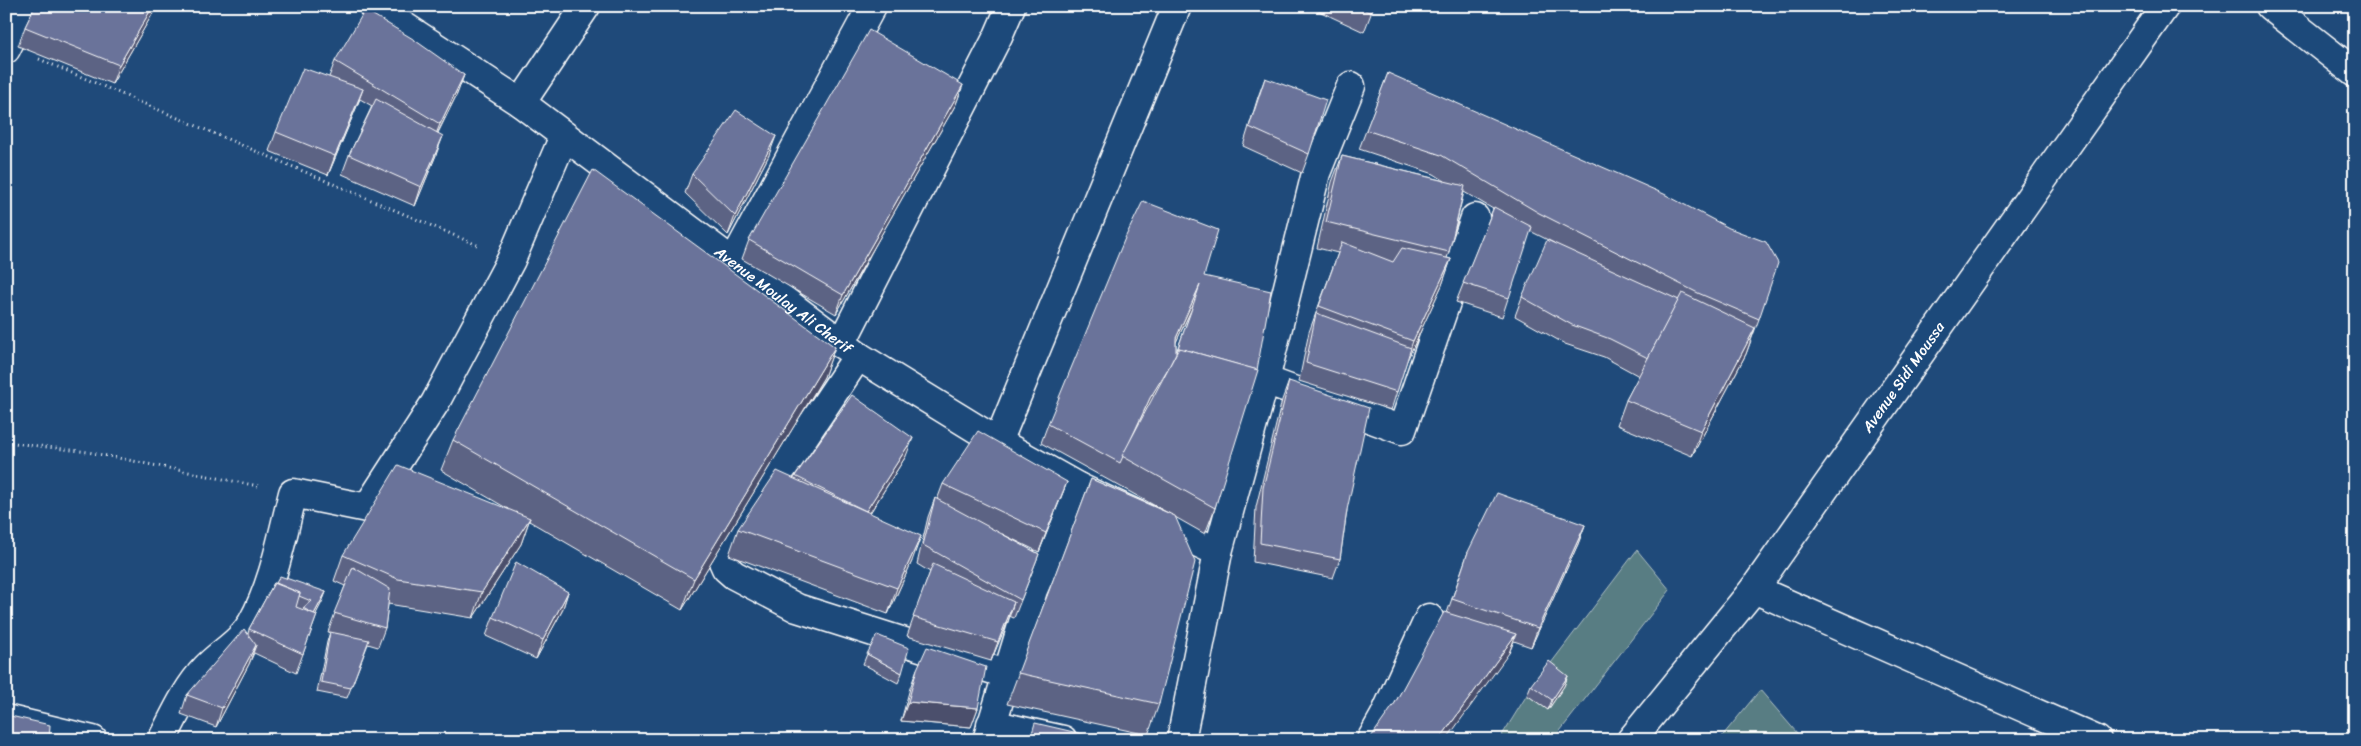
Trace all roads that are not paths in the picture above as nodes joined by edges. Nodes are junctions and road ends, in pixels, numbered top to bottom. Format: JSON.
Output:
{"nodes":[{"id":1,"x":27,"y":6,"type":"edge"},
{"id":2,"x":373,"y":6,"type":"edge"},
{"id":3,"x":586,"y":6,"type":"edge"},
{"id":4,"x":872,"y":6,"type":"edge"},
{"id":5,"x":1011,"y":6,"type":"edge"},
{"id":6,"x":1178,"y":6,"type":"edge"},
{"id":7,"x":2165,"y":6,"type":"edge"},
{"id":8,"x":2270,"y":6,"type":"edge"},
{"id":9,"x":7,"y":48,"type":"edge"},
{"id":10,"x":2351,"y":63,"type":"edge"},
{"id":11,"x":1352,"y":86,"type":"dead end"},
{"id":12,"x":520,"y":104,"type":"junction"},
{"id":13,"x":564,"y":136,"type":"junction"},
{"id":14,"x":1475,"y":218,"type":"dead end"},
{"id":15,"x":733,"y":263,"type":"junction"},
{"id":16,"x":849,"y":350,"type":"junction"},
{"id":17,"x":1264,"y":380,"type":"junction"},
{"id":18,"x":998,"y":442,"type":"junction"},
{"id":19,"x":1078,"y":487,"type":"junction"},
{"id":20,"x":1218,"y":552,"type":"junction"},
{"id":21,"x":1754,"y":589,"type":"junction"},
{"id":22,"x":1429,"y":618,"type":"dead end"},
{"id":23,"x":1006,"y":674,"type":"junction"},
{"id":24,"x":6,"y":719,"type":"edge"},
{"id":25,"x":989,"y":732,"type":"edge"},
{"id":26,"x":93,"y":740,"type":"edge"},
{"id":27,"x":162,"y":740,"type":"edge"},
{"id":28,"x":1063,"y":740,"type":"edge"},
{"id":29,"x":1182,"y":740,"type":"edge"},
{"id":30,"x":1371,"y":740,"type":"edge"},
{"id":31,"x":1631,"y":740,"type":"edge"},
{"id":32,"x":2097,"y":740,"type":"edge"}],
"edges":[{"from":1,"to":9,"type":"street"},
{"from":2,"to":12,"type":"street","name":"Avenue Moulay Ali Cherif"},
{"from":3,"to":12,"type":"street"},
{"from":4,"to":15,"type":"street"},
{"from":5,"to":16,"type":"street"},
{"from":6,"to":18,"type":"street"},
{"from":7,"to":21,"type":"street","name":"Avenue Sidi Moussa"},
{"from":8,"to":10,"type":"street"},
{"from":11,"to":17,"type":"street"},
{"from":12,"to":13,"type":"street","name":"Avenue Moulay Ali Cherif"},
{"from":13,"to":15,"type":"street","name":"Avenue Moulay Ali Cherif"},
{"from":13,"to":27,"type":"street"},
{"from":14,"to":17,"type":"street"},
{"from":15,"to":16,"type":"street","name":"Avenue Moulay Ali Cherif"},
{"from":16,"to":18,"type":"street","name":"Avenue Moulay Ali Cherif"},
{"from":16,"to":23,"type":"street"},
{"from":17,"to":20,"type":"street"},
{"from":18,"to":19,"type":"street","name":"Avenue Moulay Ali Cherif"},
{"from":19,"to":20,"type":"street","name":"Avenue Moulay Ali Cherif"},
{"from":19,"to":23,"type":"street"},
{"from":20,"to":29,"type":"street"},
{"from":21,"to":31,"type":"street","name":"Avenue Sidi Moussa"},
{"from":21,"to":32,"type":"street"},
{"from":22,"to":30,"type":"street"},
{"from":23,"to":25,"type":"street"},
{"from":24,"to":26,"type":"street"},
{"from":25,"to":28,"type":"street"}]}
